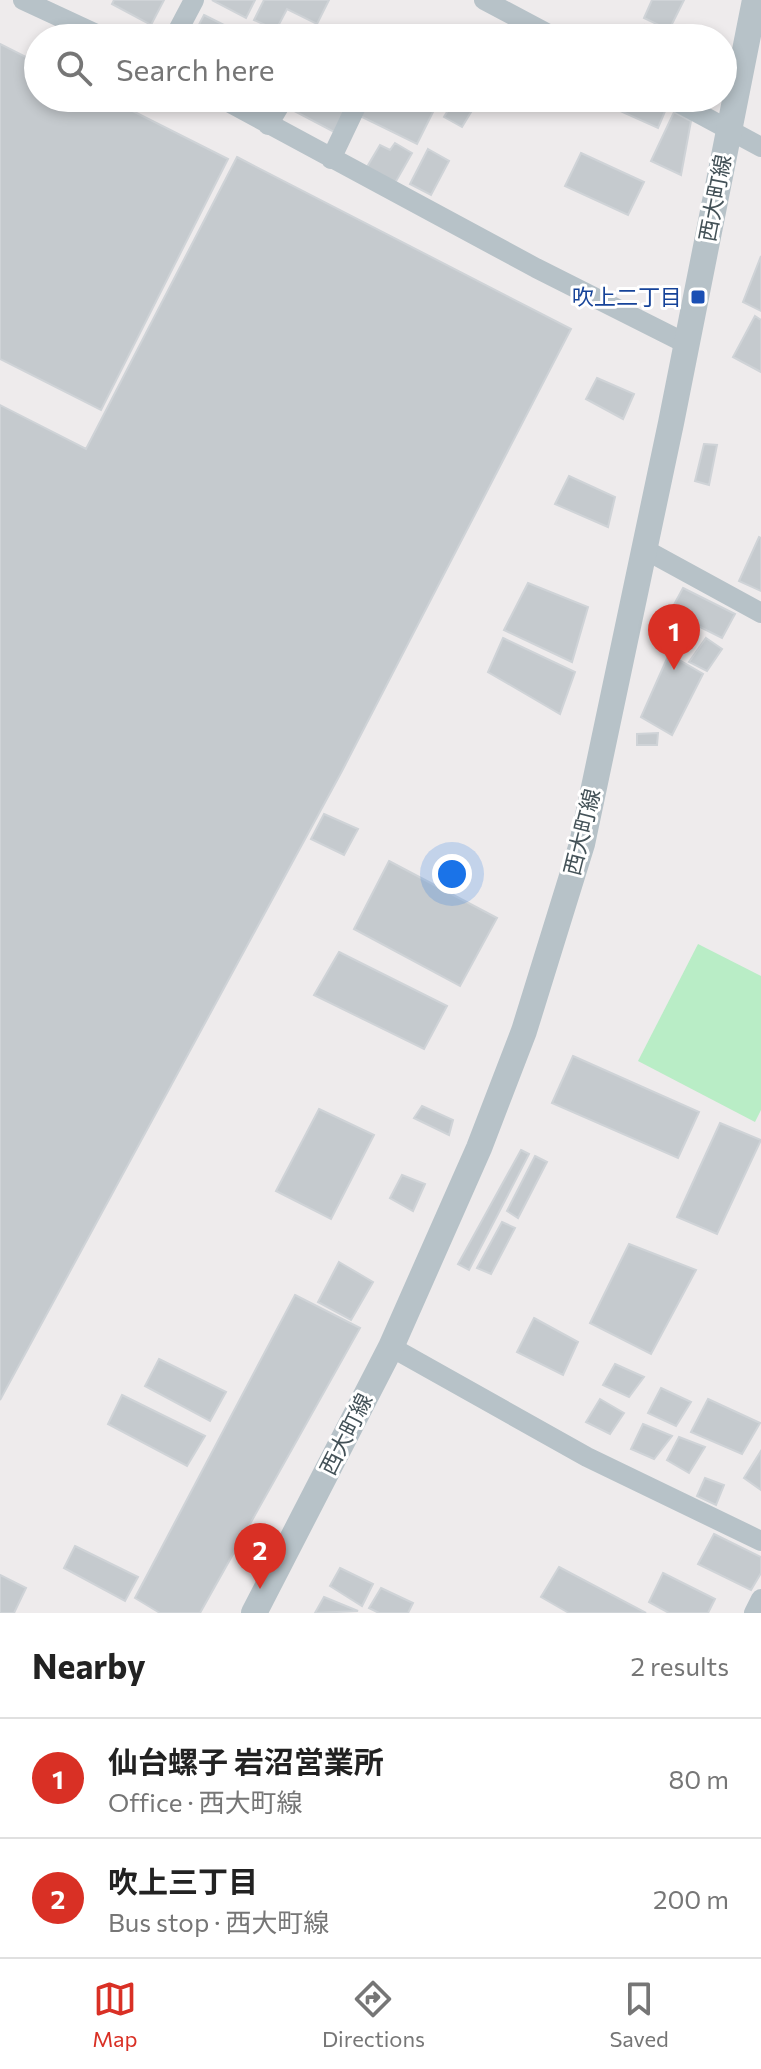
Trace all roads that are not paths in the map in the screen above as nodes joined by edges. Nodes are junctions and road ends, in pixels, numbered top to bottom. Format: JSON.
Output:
{"nodes":[{"id":1,"x":23,"y":0,"type":"edge"},
{"id":2,"x":194,"y":0,"type":"edge"},
{"id":3,"x":755,"y":0,"type":"edge"},
{"id":4,"x":496,"y":3,"type":"edge"},
{"id":5,"x":75,"y":24,"type":"edge"},
{"id":6,"x":181,"y":24,"type":"edge"},
{"id":7,"x":532,"y":24,"type":"edge"},
{"id":8,"x":737,"y":89,"type":"edge"},
{"id":9,"x":245,"y":112,"type":"edge"},
{"id":10,"x":276,"y":112,"type":"edge"},
{"id":11,"x":353,"y":112,"type":"edge"},
{"id":12,"x":697,"y":112,"type":"edge"},
{"id":13,"x":732,"y":112,"type":"edge"},
{"id":14,"x":268,"y":125,"type":"junction"},
{"id":15,"x":729,"y":129,"type":"junction"},
{"id":16,"x":761,"y":147,"type":"edge"},
{"id":17,"x":331,"y":159,"type":"junction"},
{"id":18,"x":685,"y":343,"type":"junction"},
{"id":19,"x":644,"y":549,"type":"junction"},
{"id":20,"x":761,"y":613,"type":"edge"},
{"id":21,"x":391,"y":1347,"type":"junction"},
{"id":22,"x":761,"y":1541,"type":"edge"},
{"id":23,"x":761,"y":1599,"type":"edge"},
{"id":24,"x":254,"y":1613,"type":"edge"},
{"id":25,"x":754,"y":1613,"type":"edge"}],
"edges":[{"from":1,"to":5,"type":"street"},
{"from":2,"to":6,"type":"street"},
{"from":3,"to":8,"type":"street","name":"西大町線"},
{"from":4,"to":7,"type":"street"},
{"from":9,"to":14,"type":"street"},
{"from":10,"to":14,"type":"street"},
{"from":11,"to":17,"type":"street"},
{"from":12,"to":15,"type":"street"},
{"from":13,"to":15,"type":"street","name":"西大町線"},
{"from":14,"to":17,"type":"street"},
{"from":15,"to":16,"type":"street"},
{"from":15,"to":18,"type":"street","name":"西大町線"},
{"from":17,"to":18,"type":"street"},
{"from":18,"to":19,"type":"street","name":"西大町線"},
{"from":19,"to":20,"type":"street"},
{"from":19,"to":21,"type":"street","name":"西大町線"},
{"from":21,"to":22,"type":"street"},
{"from":21,"to":24,"type":"street","name":"西大町線"},
{"from":23,"to":25,"type":"street"}]}
